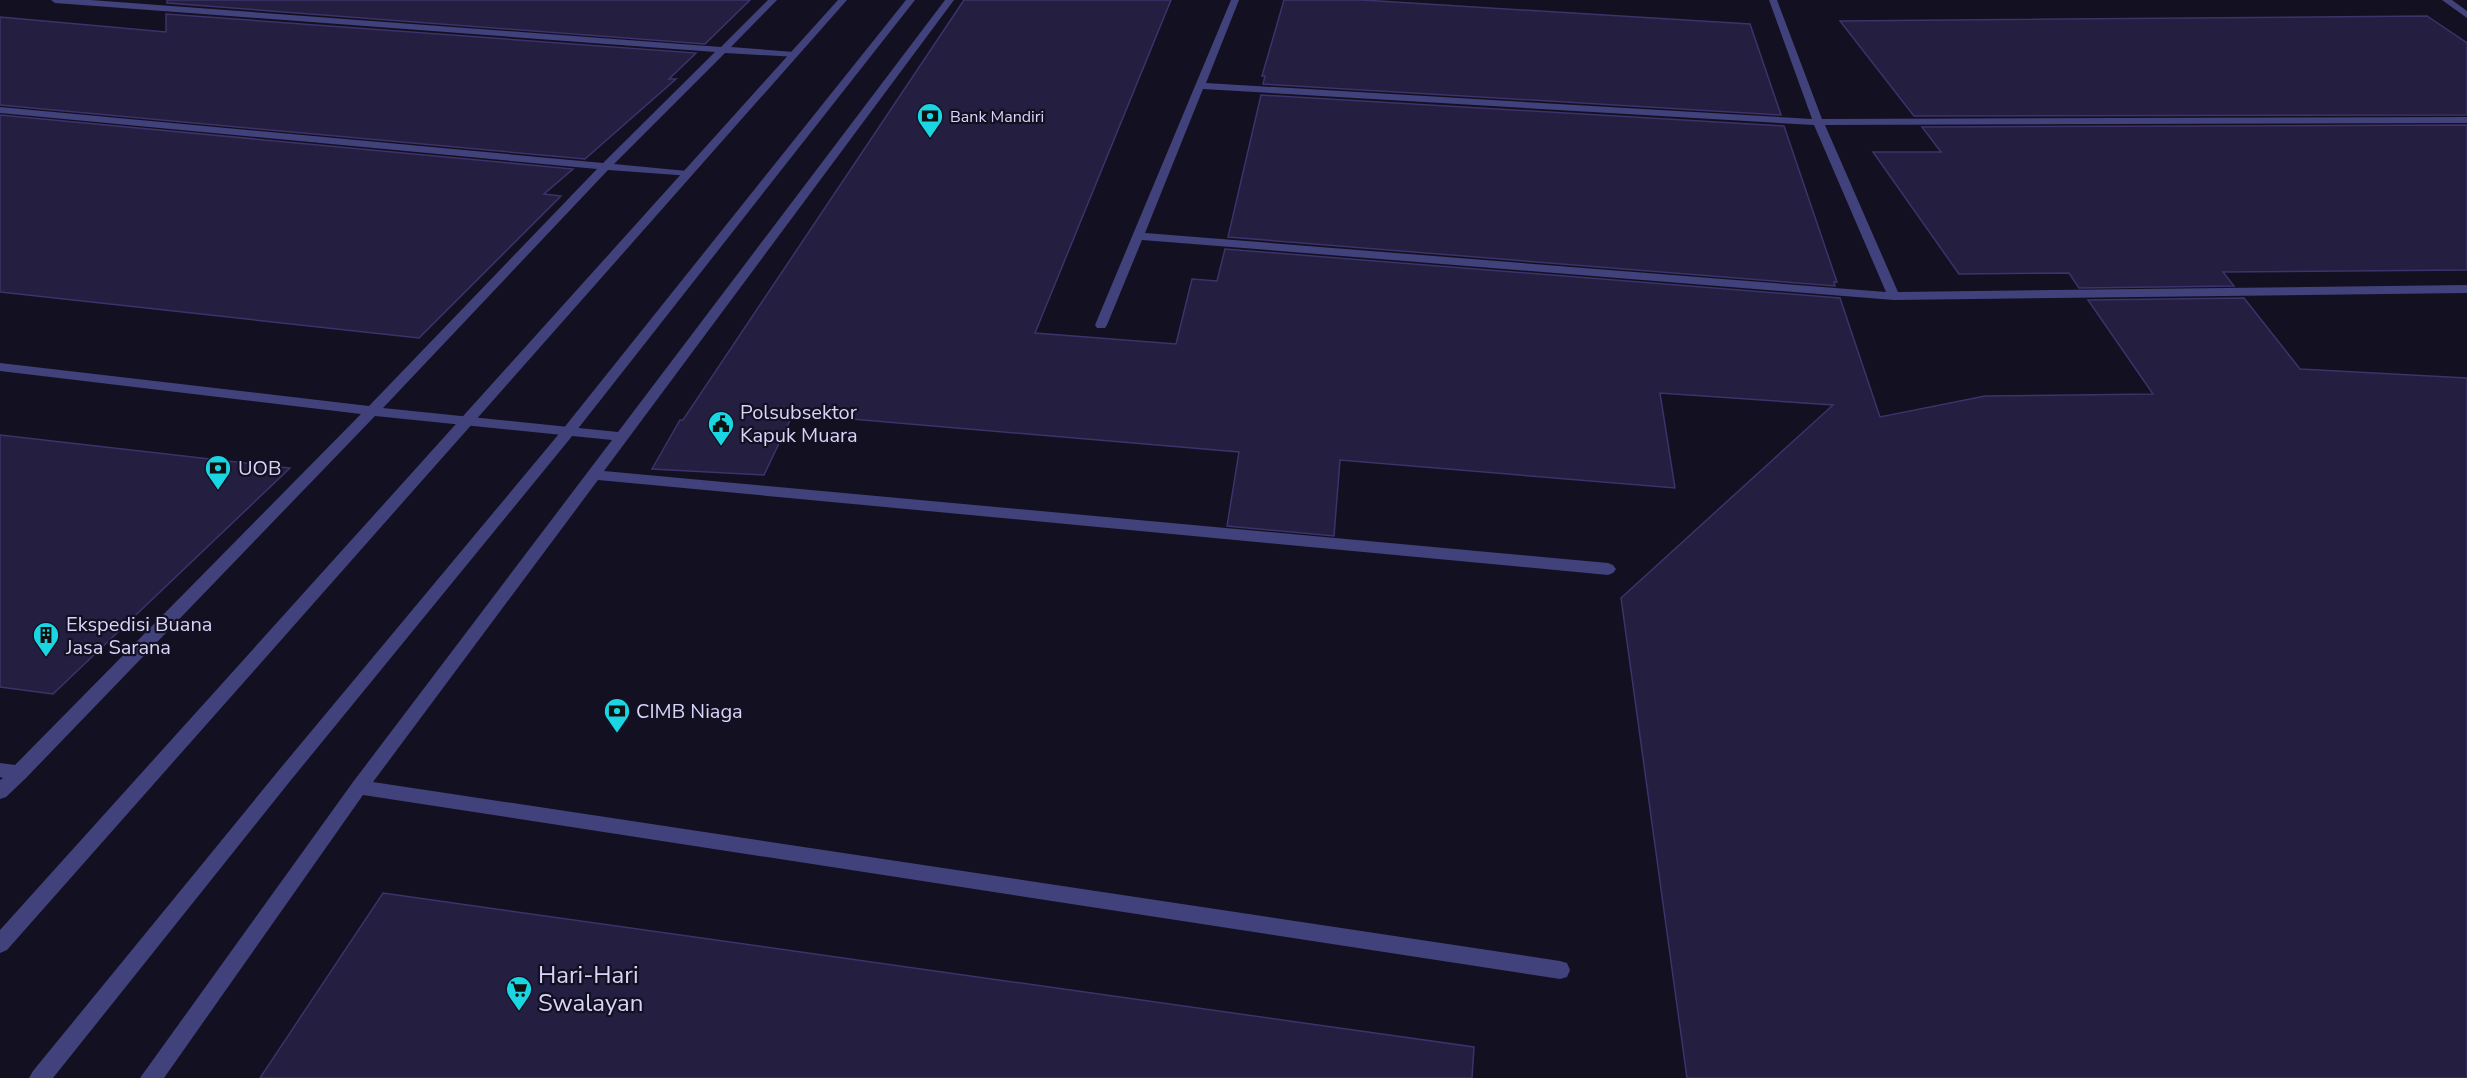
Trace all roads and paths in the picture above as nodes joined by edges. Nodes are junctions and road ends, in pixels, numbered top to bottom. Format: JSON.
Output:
{"nodes":[{"id":1,"x":55,"y":0,"type":"edge"},
{"id":2,"x":773,"y":0,"type":"edge"},
{"id":3,"x":843,"y":0,"type":"edge"},
{"id":4,"x":911,"y":0,"type":"edge"},
{"id":5,"x":950,"y":0,"type":"edge"},
{"id":6,"x":1234,"y":0,"type":"edge"},
{"id":7,"x":1773,"y":0,"type":"edge"},
{"id":8,"x":2446,"y":0,"type":"edge"},
{"id":9,"x":2467,"y":15,"type":"edge"},
{"id":10,"x":720,"y":51,"type":"junction"},
{"id":11,"x":794,"y":55,"type":"junction"},
{"id":12,"x":1200,"y":86,"type":"junction"},
{"id":13,"x":0,"y":110,"type":"edge"},
{"id":14,"x":2467,"y":120,"type":"edge"},
{"id":15,"x":1818,"y":122,"type":"junction"},
{"id":16,"x":604,"y":168,"type":"junction"},
{"id":17,"x":687,"y":174,"type":"junction"},
{"id":18,"x":1138,"y":236,"type":"junction"},
{"id":19,"x":2467,"y":289,"type":"edge"},
{"id":20,"x":1894,"y":296,"type":"junction"},
{"id":21,"x":1101,"y":326,"type":"dead end"},
{"id":22,"x":0,"y":367,"type":"edge"},
{"id":23,"x":372,"y":411,"type":"junction"},
{"id":24,"x":469,"y":422,"type":"junction"},
{"id":25,"x":568,"y":432,"type":"junction"},
{"id":26,"x":623,"y":437,"type":"junction"},
{"id":27,"x":595,"y":475,"type":"junction"},
{"id":28,"x":1608,"y":569,"type":"dead end"},
{"id":29,"x":0,"y":770,"type":"edge"},
{"id":30,"x":20,"y":773,"type":"junction"},
{"id":31,"x":359,"y":787,"type":"junction"},
{"id":32,"x":0,"y":792,"type":"edge"},
{"id":33,"x":0,"y":944,"type":"edge"},
{"id":34,"x":1560,"y":970,"type":"dead end"},
{"id":35,"x":40,"y":1078,"type":"edge"},
{"id":36,"x":151,"y":1078,"type":"edge"}],
"edges":[{"from":1,"to":10,"type":"street"},
{"from":2,"to":10,"type":"street"},
{"from":3,"to":11,"type":"street"},
{"from":4,"to":25,"type":"street"},
{"from":5,"to":26,"type":"street"},
{"from":6,"to":12,"type":"street"},
{"from":7,"to":15,"type":"street"},
{"from":8,"to":9,"type":"street"},
{"from":10,"to":11,"type":"street"},
{"from":10,"to":16,"type":"street"},
{"from":11,"to":17,"type":"street"},
{"from":12,"to":15,"type":"street"},
{"from":12,"to":18,"type":"street"},
{"from":13,"to":16,"type":"street"},
{"from":14,"to":15,"type":"street"},
{"from":15,"to":20,"type":"street"},
{"from":16,"to":17,"type":"street"},
{"from":16,"to":23,"type":"street"},
{"from":17,"to":24,"type":"street"},
{"from":18,"to":20,"type":"street"},
{"from":18,"to":21,"type":"street"},
{"from":19,"to":20,"type":"street"},
{"from":22,"to":23,"type":"street"},
{"from":23,"to":24,"type":"street"},
{"from":23,"to":30,"type":"street"},
{"from":24,"to":25,"type":"street"},
{"from":24,"to":33,"type":"street"},
{"from":25,"to":26,"type":"street"},
{"from":25,"to":35,"type":"street"},
{"from":26,"to":27,"type":"street"},
{"from":27,"to":28,"type":"street"},
{"from":27,"to":31,"type":"street"},
{"from":29,"to":30,"type":"street"},
{"from":30,"to":32,"type":"street"},
{"from":31,"to":34,"type":"street"},
{"from":31,"to":36,"type":"street"}]}
